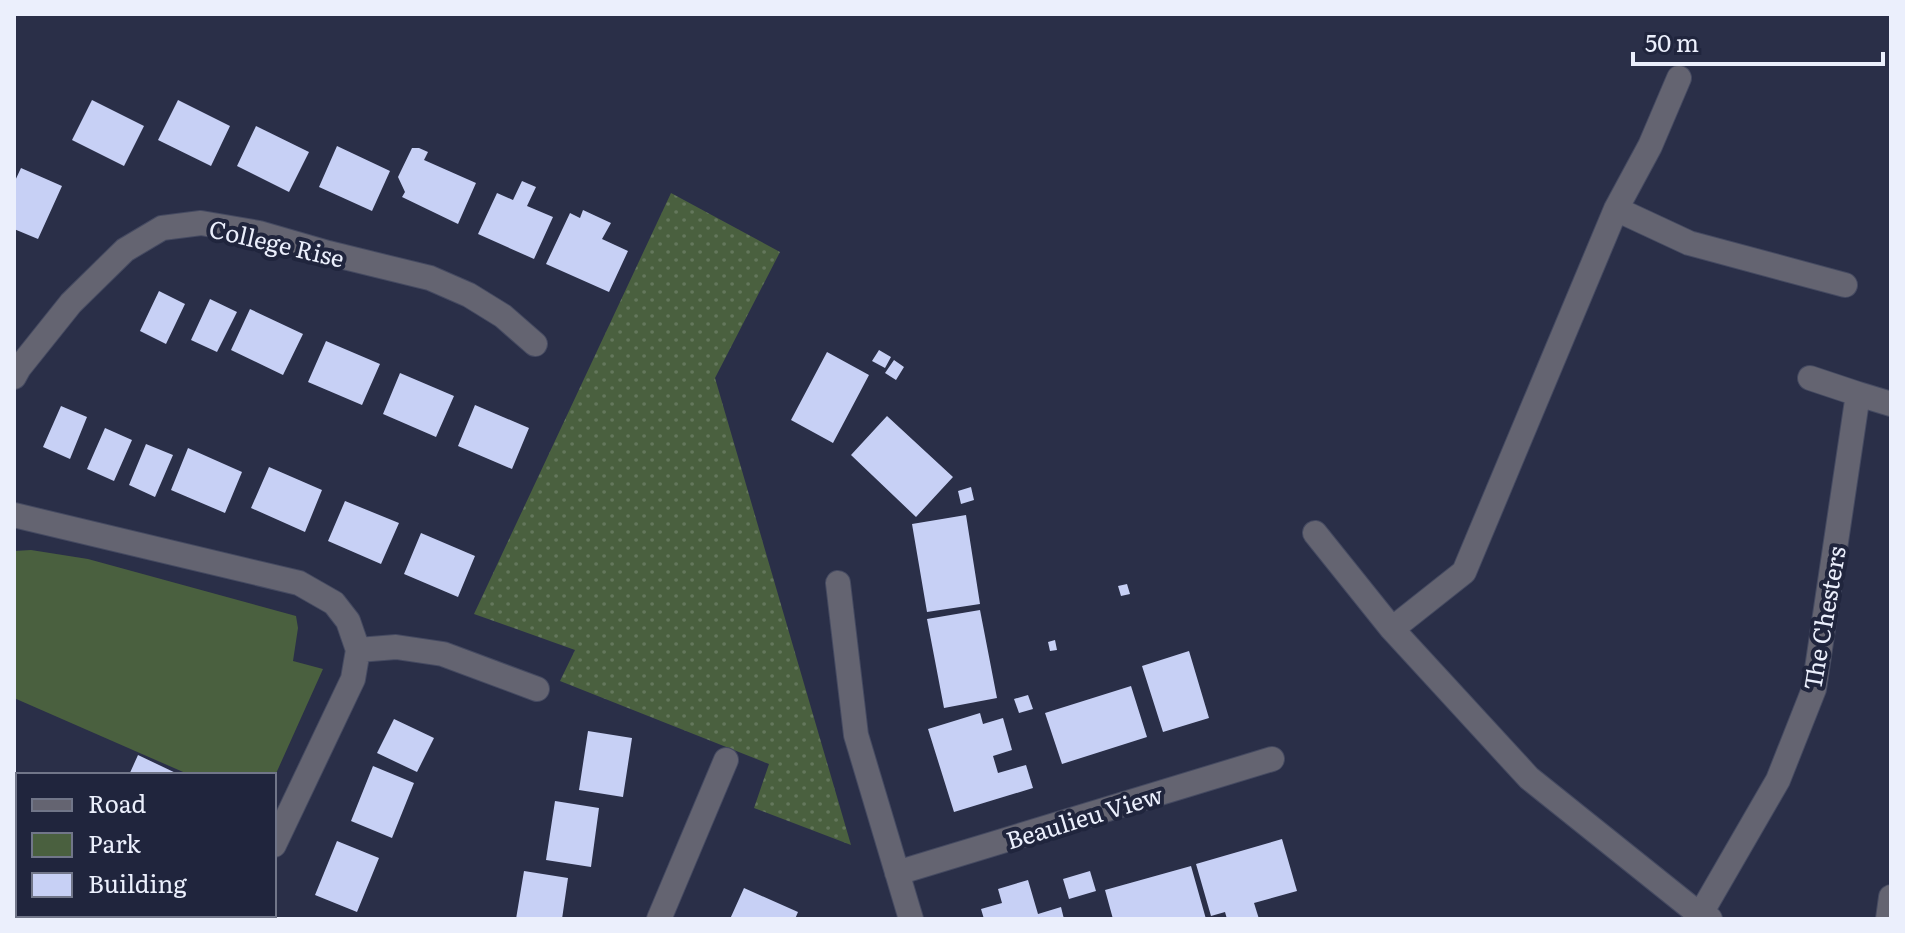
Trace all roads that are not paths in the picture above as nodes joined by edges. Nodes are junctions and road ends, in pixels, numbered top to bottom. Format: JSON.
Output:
{"nodes":[{"id":1,"x":1679,"y":78,"type":"dead end"},
{"id":2,"x":1616,"y":209,"type":"junction"},
{"id":3,"x":1845,"y":285,"type":"dead end"},
{"id":4,"x":535,"y":344,"type":"dead end"},
{"id":5,"x":14,"y":377,"type":"edge"},
{"id":6,"x":1810,"y":378,"type":"dead end"},
{"id":7,"x":1858,"y":394,"type":"junction"},
{"id":8,"x":1891,"y":404,"type":"edge"},
{"id":9,"x":14,"y":515,"type":"edge"},
{"id":10,"x":1315,"y":533,"type":"dead end"},
{"id":11,"x":838,"y":583,"type":"dead end"},
{"id":12,"x":1392,"y":629,"type":"junction"},
{"id":13,"x":358,"y":650,"type":"junction"},
{"id":14,"x":537,"y":689,"type":"dead end"},
{"id":15,"x":1272,"y":759,"type":"dead end"},
{"id":16,"x":726,"y":760,"type":"dead end"},
{"id":17,"x":276,"y":841,"type":"edge"},
{"id":18,"x":897,"y":873,"type":"junction"},
{"id":19,"x":1891,"y":897,"type":"edge"},
{"id":20,"x":1705,"y":917,"type":"edge"},
{"id":21,"x":659,"y":919,"type":"edge"},
{"id":22,"x":911,"y":919,"type":"edge"},
{"id":23,"x":1888,"y":919,"type":"edge"}],
"edges":[{"from":1,"to":2,"type":"street"},
{"from":2,"to":3,"type":"street"},
{"from":2,"to":12,"type":"street"},
{"from":4,"to":5,"type":"street","name":"College Rise"},
{"from":6,"to":7,"type":"street"},
{"from":7,"to":8,"type":"street"},
{"from":7,"to":20,"type":"street","name":"The Chesters"},
{"from":9,"to":13,"type":"street"},
{"from":10,"to":12,"type":"street","name":"The Chesters"},
{"from":11,"to":18,"type":"street"},
{"from":12,"to":20,"type":"street","name":"The Chesters"},
{"from":13,"to":14,"type":"street"},
{"from":13,"to":17,"type":"street"},
{"from":15,"to":18,"type":"street","name":"Beaulieu View"},
{"from":16,"to":21,"type":"street"},
{"from":18,"to":22,"type":"street"},
{"from":19,"to":23,"type":"street"}]}
